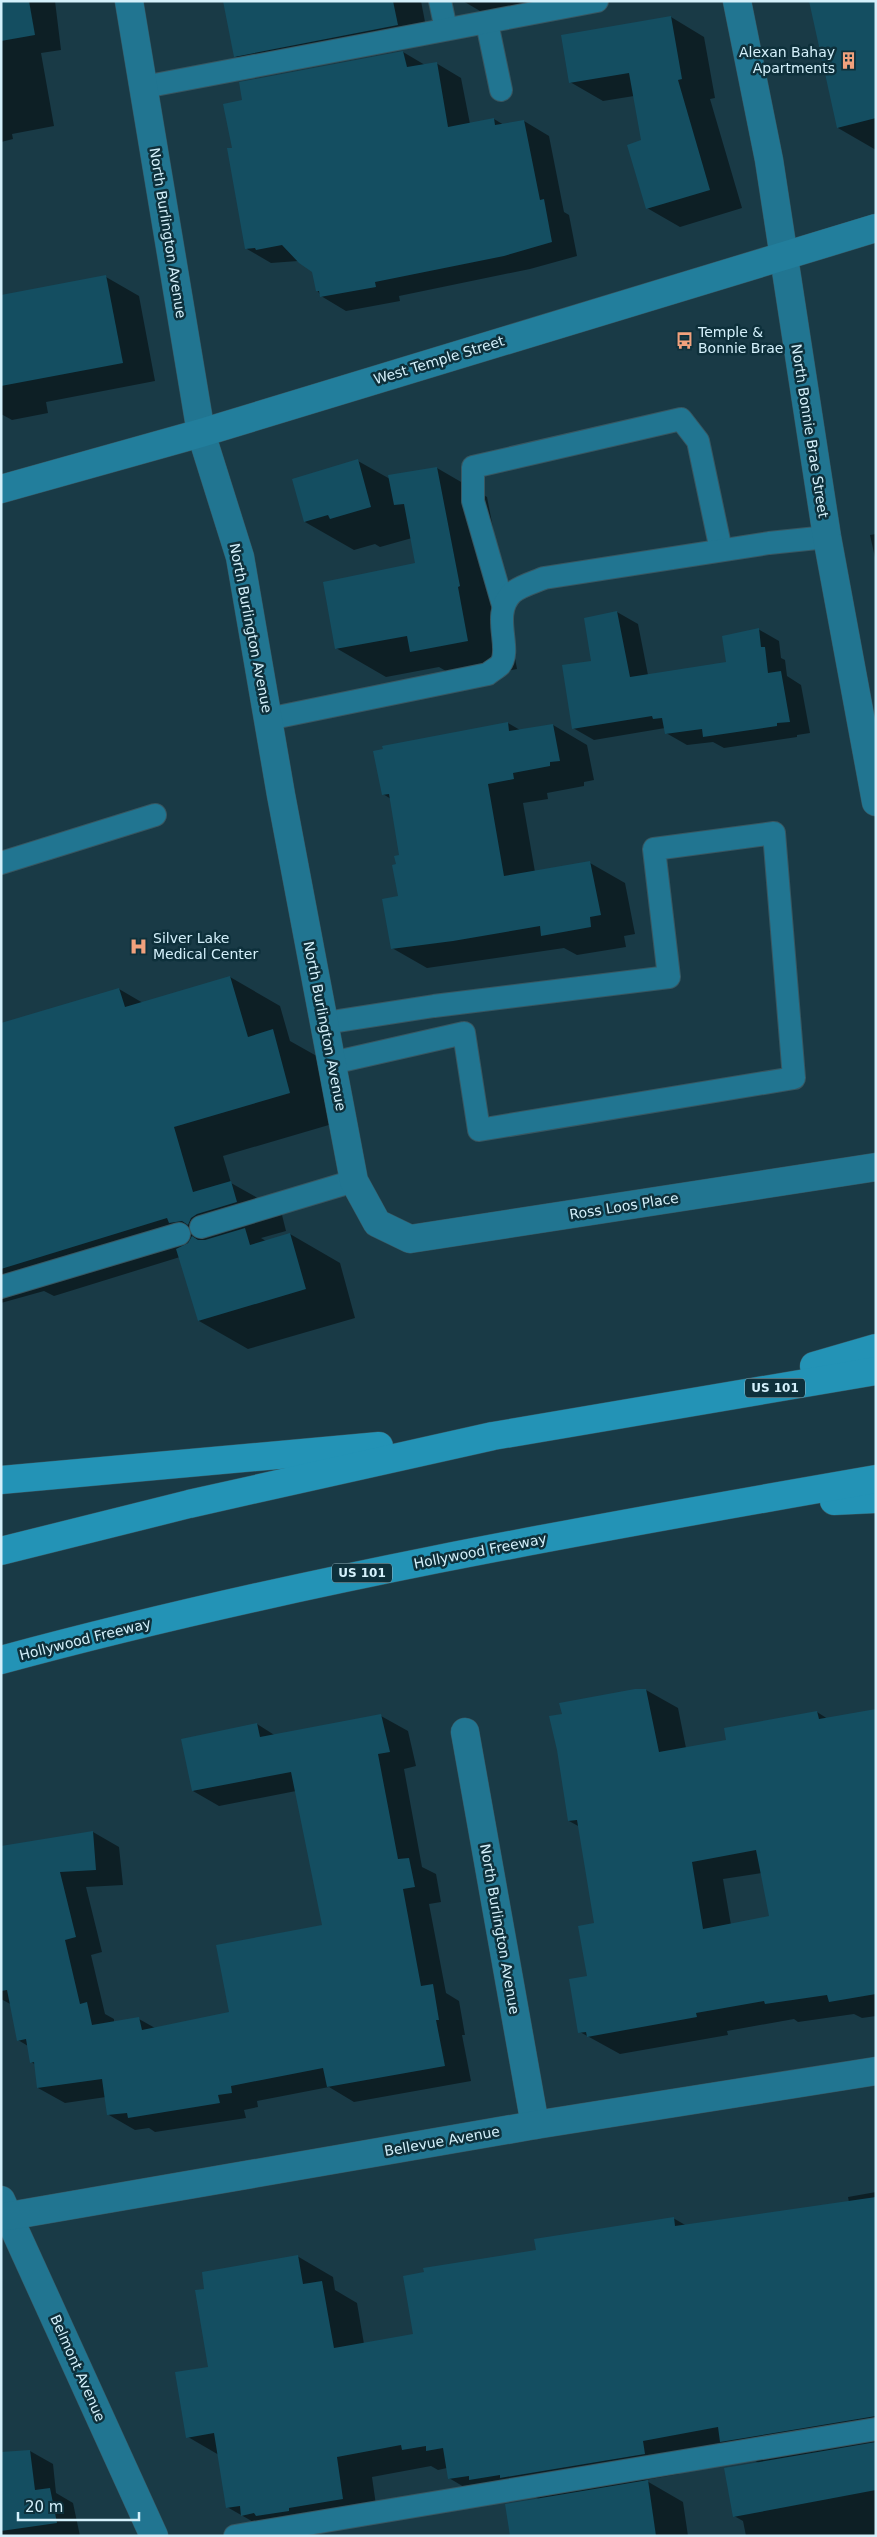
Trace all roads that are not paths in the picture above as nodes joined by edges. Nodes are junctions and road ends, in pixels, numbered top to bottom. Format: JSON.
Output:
{"nodes":[{"id":1,"x":129,"y":1,"type":"edge"},
{"id":2,"x":440,"y":1,"type":"edge"},
{"id":3,"x":597,"y":1,"type":"edge"},
{"id":4,"x":737,"y":1,"type":"edge"},
{"id":5,"x":487,"y":23,"type":"junction"},
{"id":6,"x":446,"y":29,"type":"junction"},
{"id":7,"x":144,"y":87,"type":"junction"},
{"id":8,"x":501,"y":90,"type":"dead end"},
{"id":9,"x":876,"y":228,"type":"edge"},
{"id":10,"x":785,"y":255,"type":"junction"},
{"id":11,"x":201,"y":433,"type":"junction"},
{"id":12,"x":1,"y":489,"type":"edge"},
{"id":13,"x":826,"y":537,"type":"junction"},
{"id":14,"x":721,"y":550,"type":"junction"},
{"id":15,"x":504,"y":605,"type":"junction"},
{"id":16,"x":268,"y":719,"type":"junction"},
{"id":17,"x":876,"y":802,"type":"edge"},
{"id":18,"x":155,"y":814,"type":"dead end"},
{"id":19,"x":1,"y":863,"type":"edge"},
{"id":20,"x":325,"y":1023,"type":"junction"},
{"id":21,"x":332,"y":1063,"type":"junction"},
{"id":22,"x":876,"y":1167,"type":"edge"},
{"id":23,"x":354,"y":1181,"type":"junction"},
{"id":24,"x":377,"y":1222,"type":"joint"},
{"id":25,"x":201,"y":1227,"type":"dead end"},
{"id":26,"x":179,"y":1234,"type":"dead end"},
{"id":27,"x":1,"y":1287,"type":"edge"},
{"id":28,"x":876,"y":1348,"type":"edge"},
{"id":29,"x":876,"y":1371,"type":"edge"},
{"id":30,"x":675,"y":1405,"type":"junction"},
{"id":31,"x":493,"y":1436,"type":"junction"},
{"id":32,"x":876,"y":1479,"type":"edge"},
{"id":33,"x":1,"y":1480,"type":"edge"},
{"id":34,"x":876,"y":1499,"type":"edge"},
{"id":35,"x":727,"y":1505,"type":"junction"},
{"id":36,"x":1,"y":1551,"type":"edge"},
{"id":37,"x":1,"y":1660,"type":"edge"},
{"id":38,"x":465,"y":1732,"type":"dead end"},
{"id":39,"x":876,"y":2071,"type":"edge"},
{"id":40,"x":535,"y":2125,"type":"junction"},
{"id":41,"x":5,"y":2208,"type":"edge"},
{"id":42,"x":876,"y":2429,"type":"edge"},
{"id":43,"x":154,"y":2536,"type":"edge"},
{"id":44,"x":235,"y":2536,"type":"edge"}],
"edges":[{"from":1,"to":7,"type":"street","name":"North Burlington Avenue"},
{"from":2,"to":6,"type":"lane"},
{"from":3,"to":5,"type":"lane"},
{"from":4,"to":10,"type":"street","name":"North Bonnie Brae Street"},
{"from":5,"to":6,"type":"lane"},
{"from":5,"to":8,"type":"lane"},
{"from":6,"to":7,"type":"lane"},
{"from":7,"to":11,"type":"street","name":"North Burlington Avenue"},
{"from":9,"to":10,"type":"main road","name":"West Temple Street"},
{"from":10,"to":11,"type":"main road","name":"West Temple Street"},
{"from":10,"to":13,"type":"street","name":"North Bonnie Brae Street"},
{"from":11,"to":12,"type":"main road","name":"West Temple Street"},
{"from":11,"to":16,"type":"street","name":"North Burlington Avenue"},
{"from":13,"to":14,"type":"lane"},
{"from":13,"to":17,"type":"street","name":"North Bonnie Brae Street"},
{"from":14,"to":15,"type":"lane"},
{"from":14,"to":15,"type":"lane"},
{"from":15,"to":16,"type":"lane"},
{"from":16,"to":20,"type":"street","name":"North Burlington Avenue"},
{"from":18,"to":19,"type":"lane"},
{"from":20,"to":21,"type":"street","name":"North Burlington Avenue"},
{"from":20,"to":21,"type":"lane"},
{"from":21,"to":23,"type":"street","name":"North Burlington Avenue"},
{"from":22,"to":24,"type":"street","name":"Ross Loos Place"},
{"from":23,"to":24,"type":"street","name":"North Burlington Avenue"},
{"from":23,"to":25,"type":"lane"},
{"from":26,"to":27,"type":"lane"},
{"from":28,"to":30,"type":"highway"},
{"from":29,"to":30,"type":"highway","number":"US 101"},
{"from":30,"to":31,"type":"highway","number":"US 101"},
{"from":31,"to":33,"type":"highway"},
{"from":31,"to":36,"type":"highway","number":"US 101"},
{"from":32,"to":35,"type":"highway","name":"Hollywood Freeway","number":"US 101"},
{"from":34,"to":35,"type":"highway"},
{"from":35,"to":37,"type":"highway","name":"Hollywood Freeway","number":"US 101"},
{"from":38,"to":40,"type":"street","name":"North Burlington Avenue"},
{"from":39,"to":40,"type":"street","name":"Bellevue Avenue"},
{"from":40,"to":41,"type":"street","name":"Bellevue Avenue"},
{"from":41,"to":43,"type":"street","name":"Belmont Avenue"},
{"from":42,"to":44,"type":"lane"}]}
